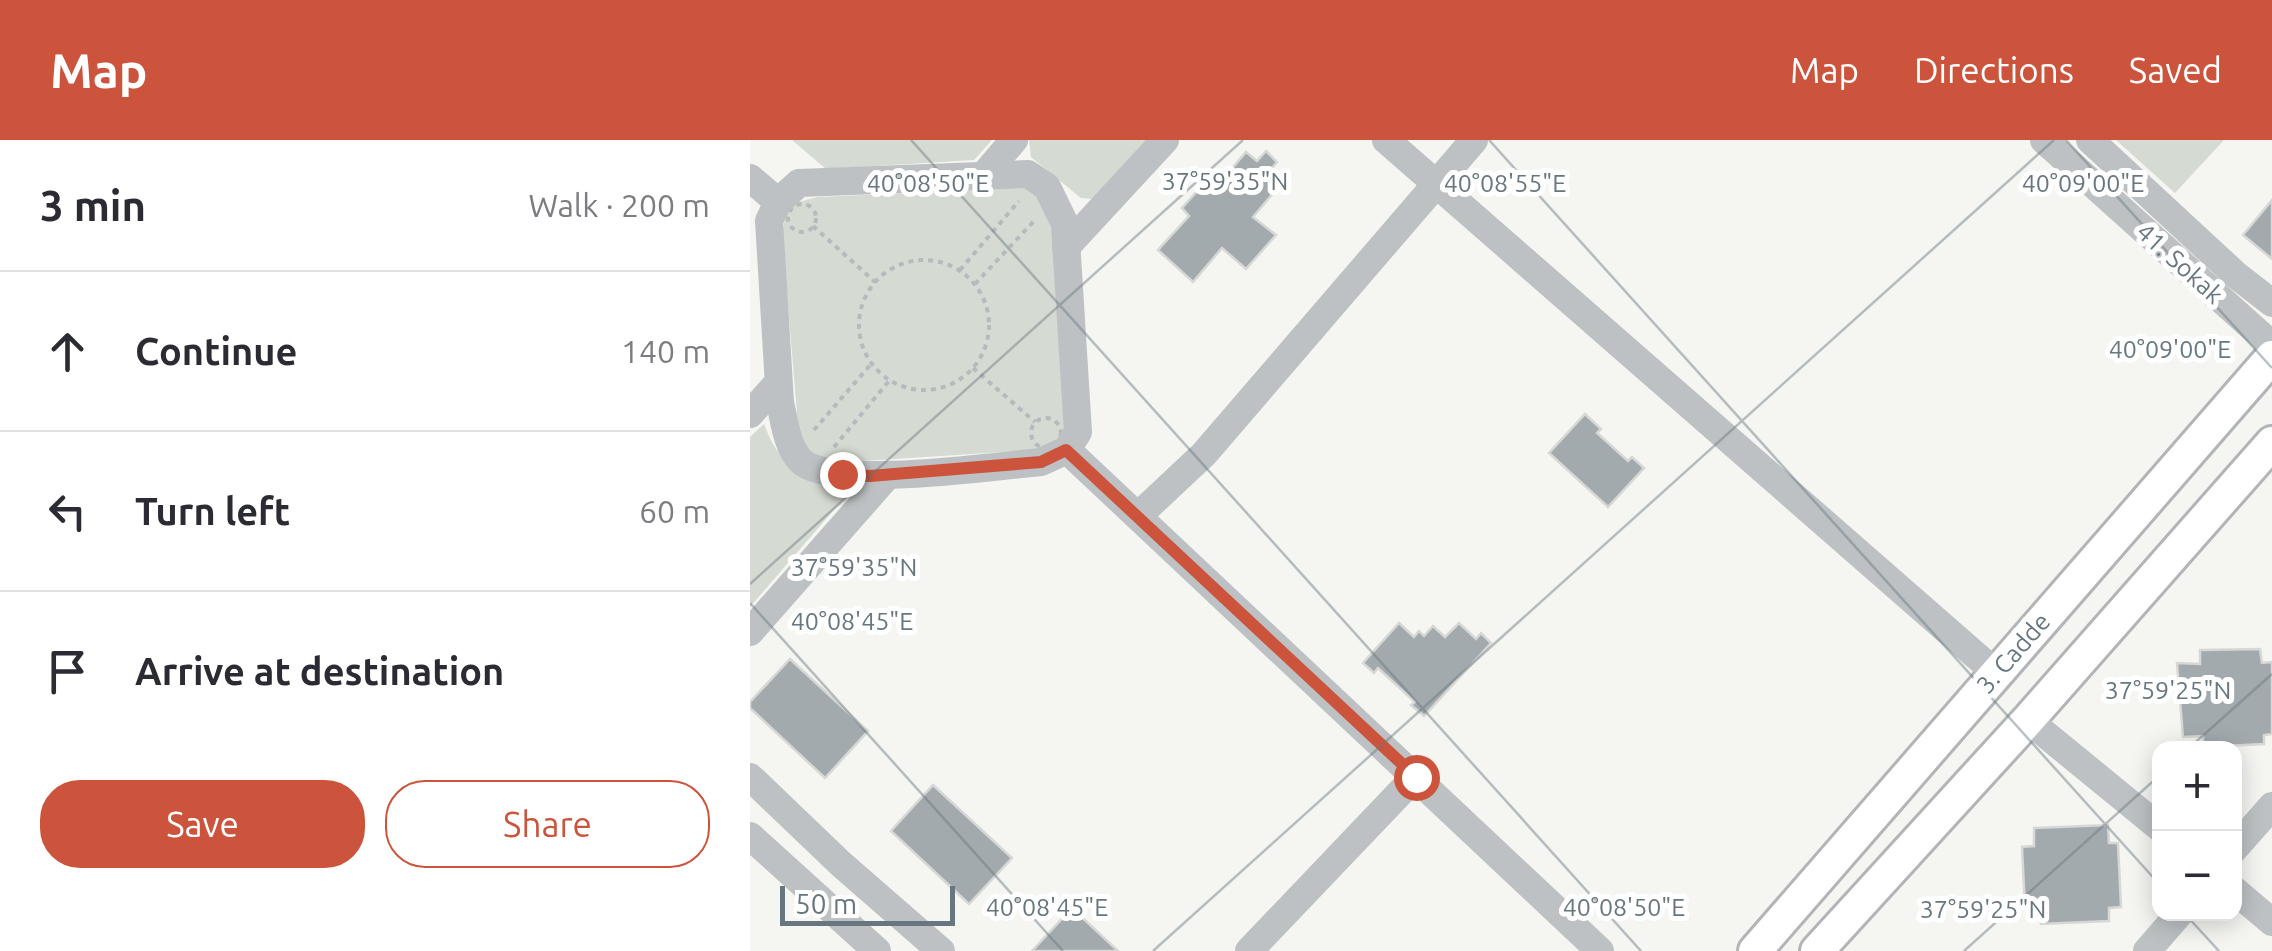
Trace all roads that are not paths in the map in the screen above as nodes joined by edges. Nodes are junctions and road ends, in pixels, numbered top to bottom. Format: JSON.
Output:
{"nodes":[{"id":1,"x":1014,"y":140,"type":"edge"},
{"id":2,"x":1166,"y":140,"type":"edge"},
{"id":3,"x":1386,"y":140,"type":"edge"},
{"id":4,"x":1474,"y":140,"type":"edge"},
{"id":5,"x":2044,"y":140,"type":"edge"},
{"id":6,"x":2090,"y":140,"type":"edge"},
{"id":7,"x":984,"y":175,"type":"junction"},
{"id":8,"x":750,"y":178,"type":"edge"},
{"id":9,"x":1434,"y":185,"type":"junction"},
{"id":10,"x":778,"y":202,"type":"junction"},
{"id":11,"x":1066,"y":246,"type":"junction"},
{"id":12,"x":2272,"y":303,"type":"edge"},
{"id":13,"x":2272,"y":345,"type":"edge"},
{"id":14,"x":2272,"y":356,"type":"edge"},
{"id":15,"x":778,"y":382,"type":"junction"},
{"id":16,"x":750,"y":414,"type":"edge"},
{"id":17,"x":2272,"y":443,"type":"edge"},
{"id":18,"x":1066,"y":450,"type":"junction"},
{"id":19,"x":888,"y":475,"type":"junction"},
{"id":20,"x":1138,"y":514,"type":"junction"},
{"id":21,"x":750,"y":632,"type":"edge"},
{"id":22,"x":1996,"y":673,"type":"junction"},
{"id":23,"x":2028,"y":720,"type":"junction"},
{"id":24,"x":1416,"y":777,"type":"junction"},
{"id":25,"x":750,"y":778,"type":"edge"},
{"id":26,"x":2272,"y":806,"type":"edge"},
{"id":27,"x":2152,"y":821,"type":"edge"},
{"id":28,"x":750,"y":836,"type":"edge"},
{"id":29,"x":2242,"y":839,"type":"edge"},
{"id":30,"x":2242,"y":897,"type":"edge"},
{"id":31,"x":2173,"y":921,"type":"edge"},
{"id":32,"x":2272,"y":922,"type":"edge"},
{"id":33,"x":877,"y":951,"type":"edge"},
{"id":34,"x":941,"y":951,"type":"edge"},
{"id":35,"x":1249,"y":951,"type":"edge"},
{"id":36,"x":1600,"y":951,"type":"edge"},
{"id":37,"x":1756,"y":951,"type":"edge"},
{"id":38,"x":1817,"y":951,"type":"edge"},
{"id":39,"x":2147,"y":951,"type":"edge"}],
"edges":[{"from":1,"to":7,"type":"street"},
{"from":2,"to":11,"type":"street"},
{"from":3,"to":9,"type":"street"},
{"from":4,"to":9,"type":"street"},
{"from":5,"to":13,"type":"street","name":"41. Sokak"},
{"from":6,"to":12,"type":"street","name":"41. Sokak"},
{"from":7,"to":10,"type":"street"},
{"from":7,"to":11,"type":"street"},
{"from":8,"to":10,"type":"street"},
{"from":9,"to":20,"type":"street"},
{"from":9,"to":22,"type":"street"},
{"from":10,"to":15,"type":"street"},
{"from":11,"to":18,"type":"street"},
{"from":14,"to":22,"type":"main road","name":"3. Cadde"},
{"from":15,"to":16,"type":"street"},
{"from":15,"to":19,"type":"street"},
{"from":17,"to":23,"type":"main road"},
{"from":18,"to":19,"type":"street"},
{"from":18,"to":20,"type":"street"},
{"from":19,"to":21,"type":"street"},
{"from":20,"to":24,"type":"street"},
{"from":22,"to":37,"type":"main road","name":"3. Cadde"},
{"from":23,"to":27,"type":"street"},
{"from":23,"to":38,"type":"main road"},
{"from":24,"to":35,"type":"street"},
{"from":24,"to":36,"type":"street"},
{"from":25,"to":34,"type":"street"},
{"from":26,"to":29,"type":"street"},
{"from":28,"to":33,"type":"street"},
{"from":30,"to":32,"type":"street"},
{"from":31,"to":39,"type":"street"}]}
